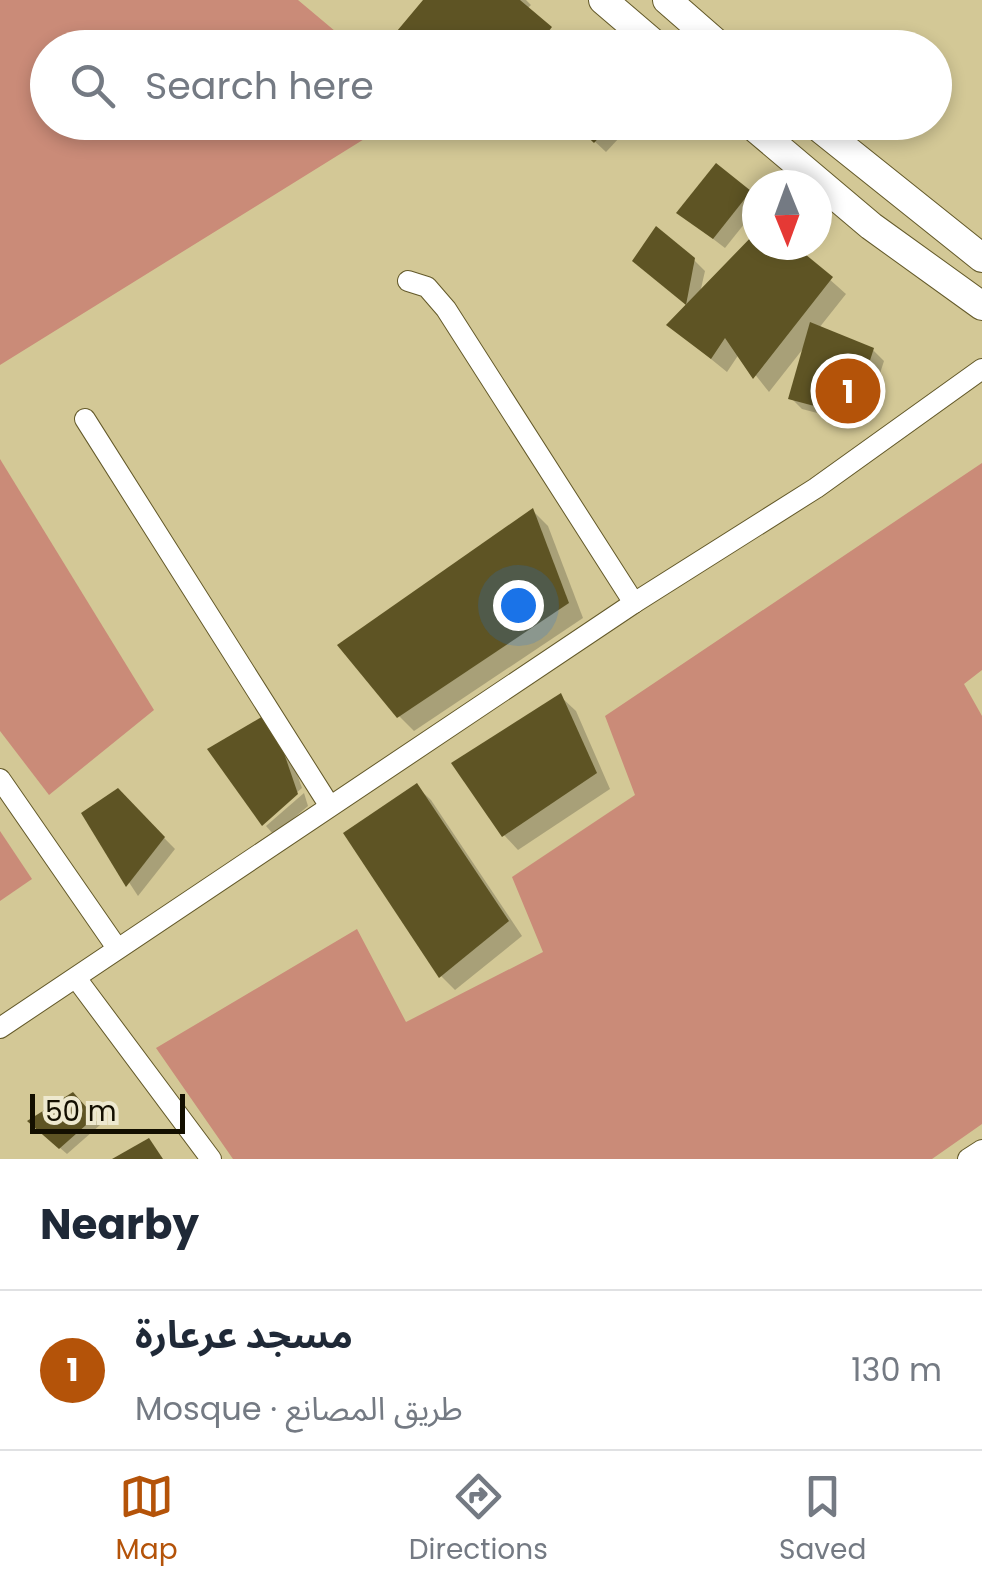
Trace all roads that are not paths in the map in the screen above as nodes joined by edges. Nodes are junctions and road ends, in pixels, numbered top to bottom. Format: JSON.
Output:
{"nodes":[{"id":1,"x":603,"y":0,"type":"edge"},
{"id":2,"x":667,"y":0,"type":"edge"},
{"id":3,"x":638,"y":30,"type":"edge"},
{"id":4,"x":701,"y":30,"type":"edge"},
{"id":5,"x":769,"y":140,"type":"edge"},
{"id":6,"x":834,"y":140,"type":"edge"},
{"id":7,"x":982,"y":258,"type":"edge"},
{"id":8,"x":408,"y":282,"type":"dead end"},
{"id":9,"x":982,"y":306,"type":"edge"},
{"id":10,"x":982,"y":369,"type":"edge"},
{"id":11,"x":85,"y":419,"type":"dead end"},
{"id":12,"x":634,"y":604,"type":"junction"},
{"id":13,"x":0,"y":779,"type":"edge"},
{"id":14,"x":329,"y":806,"type":"junction"},
{"id":15,"x":117,"y":948,"type":"junction"},
{"id":16,"x":76,"y":978,"type":"junction"},
{"id":17,"x":0,"y":1028,"type":"edge"},
{"id":18,"x":982,"y":1150,"type":"edge"},
{"id":19,"x":211,"y":1159,"type":"edge"},
{"id":20,"x":968,"y":1159,"type":"edge"}],
"edges":[{"from":1,"to":3,"type":"main road"},
{"from":2,"to":4,"type":"main road"},
{"from":5,"to":9,"type":"main road"},
{"from":6,"to":7,"type":"main road"},
{"from":8,"to":12,"type":"street"},
{"from":10,"to":12,"type":"street"},
{"from":11,"to":14,"type":"street"},
{"from":12,"to":14,"type":"street"},
{"from":13,"to":15,"type":"street"},
{"from":14,"to":15,"type":"street"},
{"from":15,"to":16,"type":"street"},
{"from":16,"to":17,"type":"street"},
{"from":16,"to":19,"type":"street"},
{"from":18,"to":20,"type":"street"}]}
